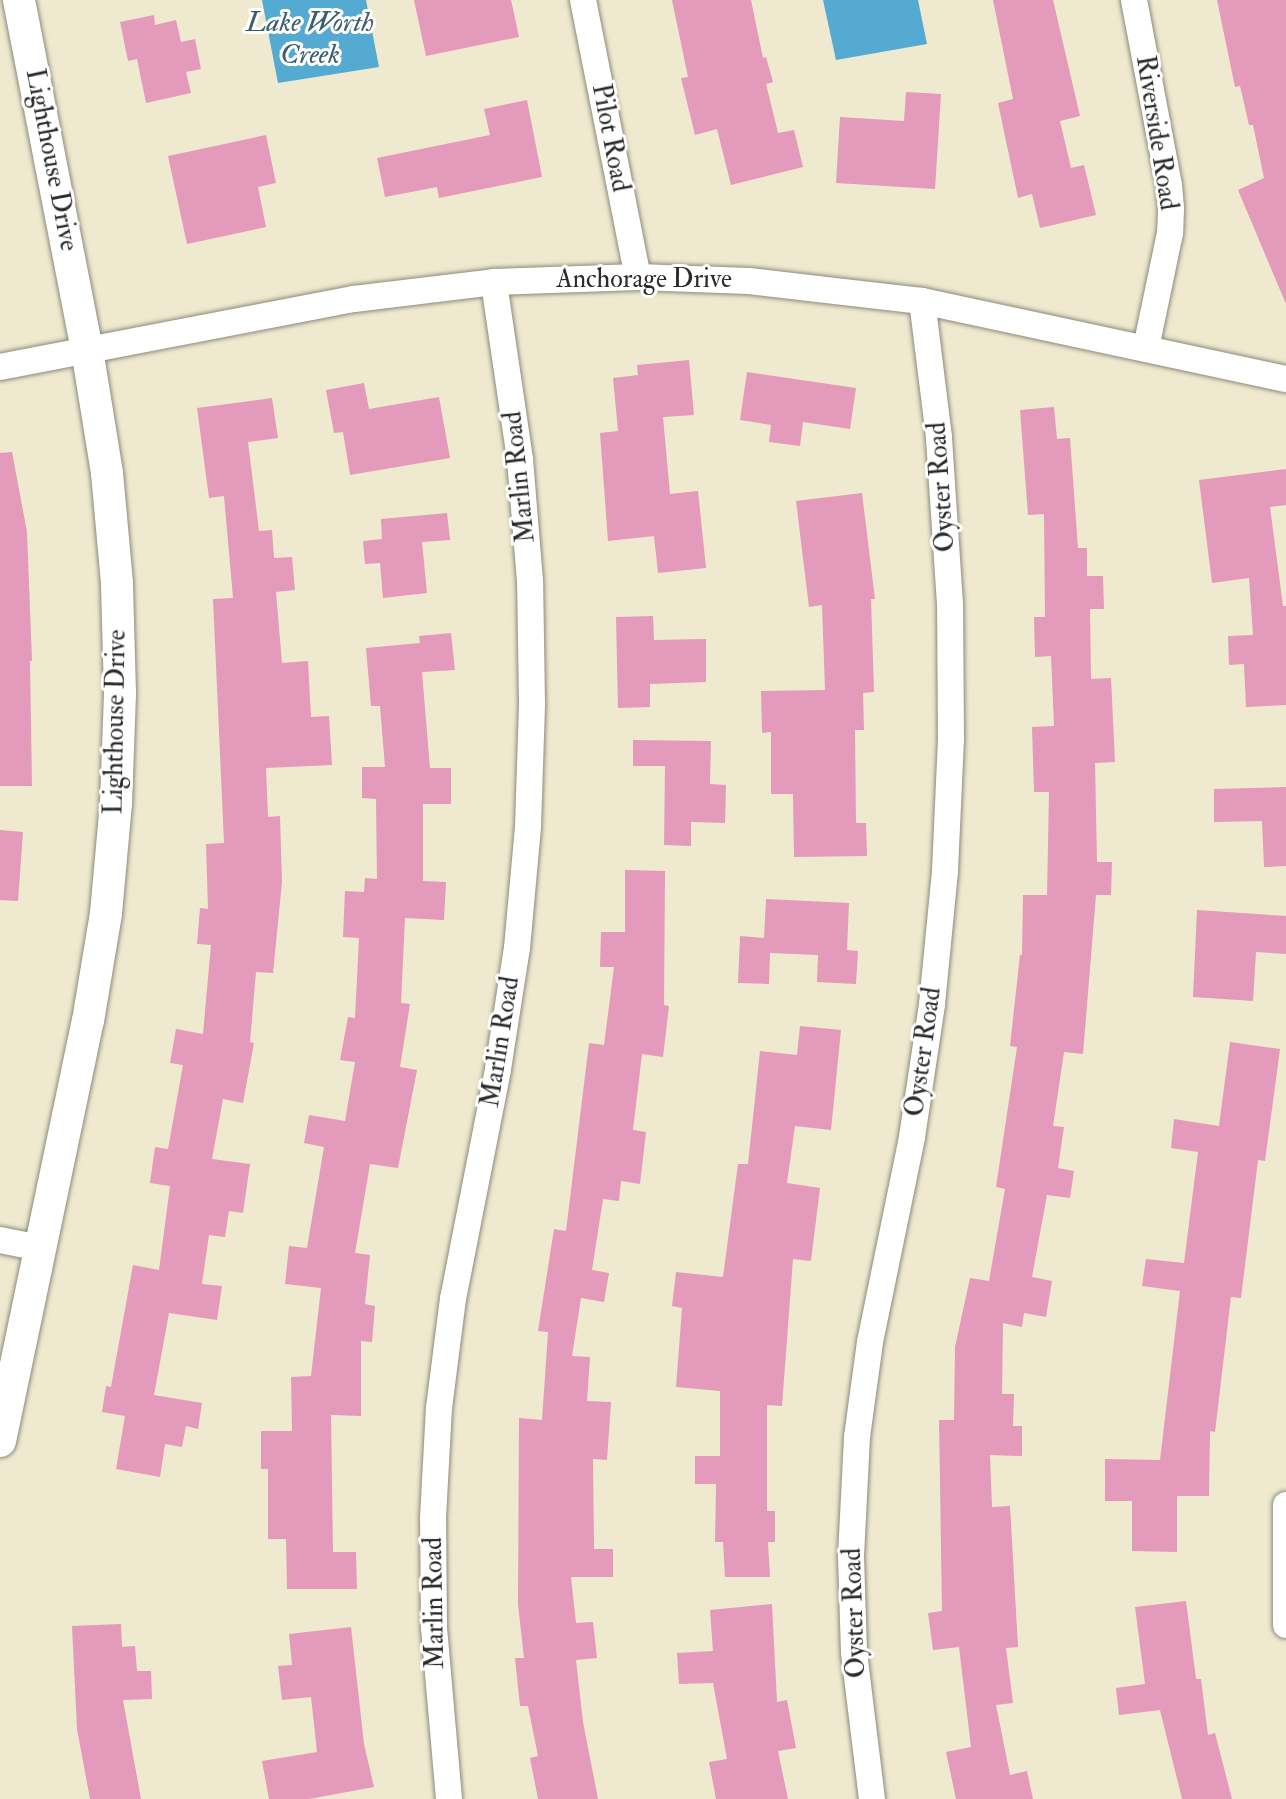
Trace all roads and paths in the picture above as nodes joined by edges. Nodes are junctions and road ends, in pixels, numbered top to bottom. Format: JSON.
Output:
{"nodes":[{"id":1,"x":19,"y":0,"type":"edge"},
{"id":2,"x":583,"y":0,"type":"edge"},
{"id":3,"x":1134,"y":0,"type":"edge"},
{"id":4,"x":638,"y":276,"type":"junction"},
{"id":5,"x":494,"y":282,"type":"junction"},
{"id":6,"x":922,"y":301,"type":"junction"},
{"id":7,"x":1146,"y":348,"type":"junction"},
{"id":8,"x":87,"y":350,"type":"junction"},
{"id":9,"x":0,"y":368,"type":"edge"},
{"id":10,"x":1286,"y":379,"type":"edge"},
{"id":11,"x":0,"y":1240,"type":"edge"},
{"id":12,"x":40,"y":1248,"type":"junction"},
{"id":13,"x":0,"y":1441,"type":"edge"},
{"id":14,"x":1286,"y":1506,"type":"edge"},
{"id":15,"x":1286,"y":1625,"type":"edge"},
{"id":16,"x":449,"y":1799,"type":"edge"},
{"id":17,"x":872,"y":1799,"type":"edge"}],
"edges":[{"from":1,"to":8,"type":"street","name":"Lighthouse Drive"},
{"from":2,"to":4,"type":"street","name":"Pilot Road"},
{"from":3,"to":7,"type":"street","name":"Riverside Road"},
{"from":4,"to":5,"type":"street","name":"Anchorage Drive"},
{"from":4,"to":6,"type":"street","name":"Anchorage Drive"},
{"from":5,"to":8,"type":"street","name":"Anchorage Drive"},
{"from":5,"to":16,"type":"street","name":"Marlin Road"},
{"from":6,"to":7,"type":"street","name":"Anchorage Drive"},
{"from":6,"to":17,"type":"street","name":"Oyster Road"},
{"from":7,"to":10,"type":"street","name":"Anchorage Drive"},
{"from":8,"to":9,"type":"street","name":"Anchorage Drive"},
{"from":8,"to":12,"type":"street","name":"Lighthouse Drive"},
{"from":11,"to":12,"type":"street"},
{"from":12,"to":13,"type":"street","name":"Lighthouse Drive"},
{"from":14,"to":15,"type":"street"}]}
